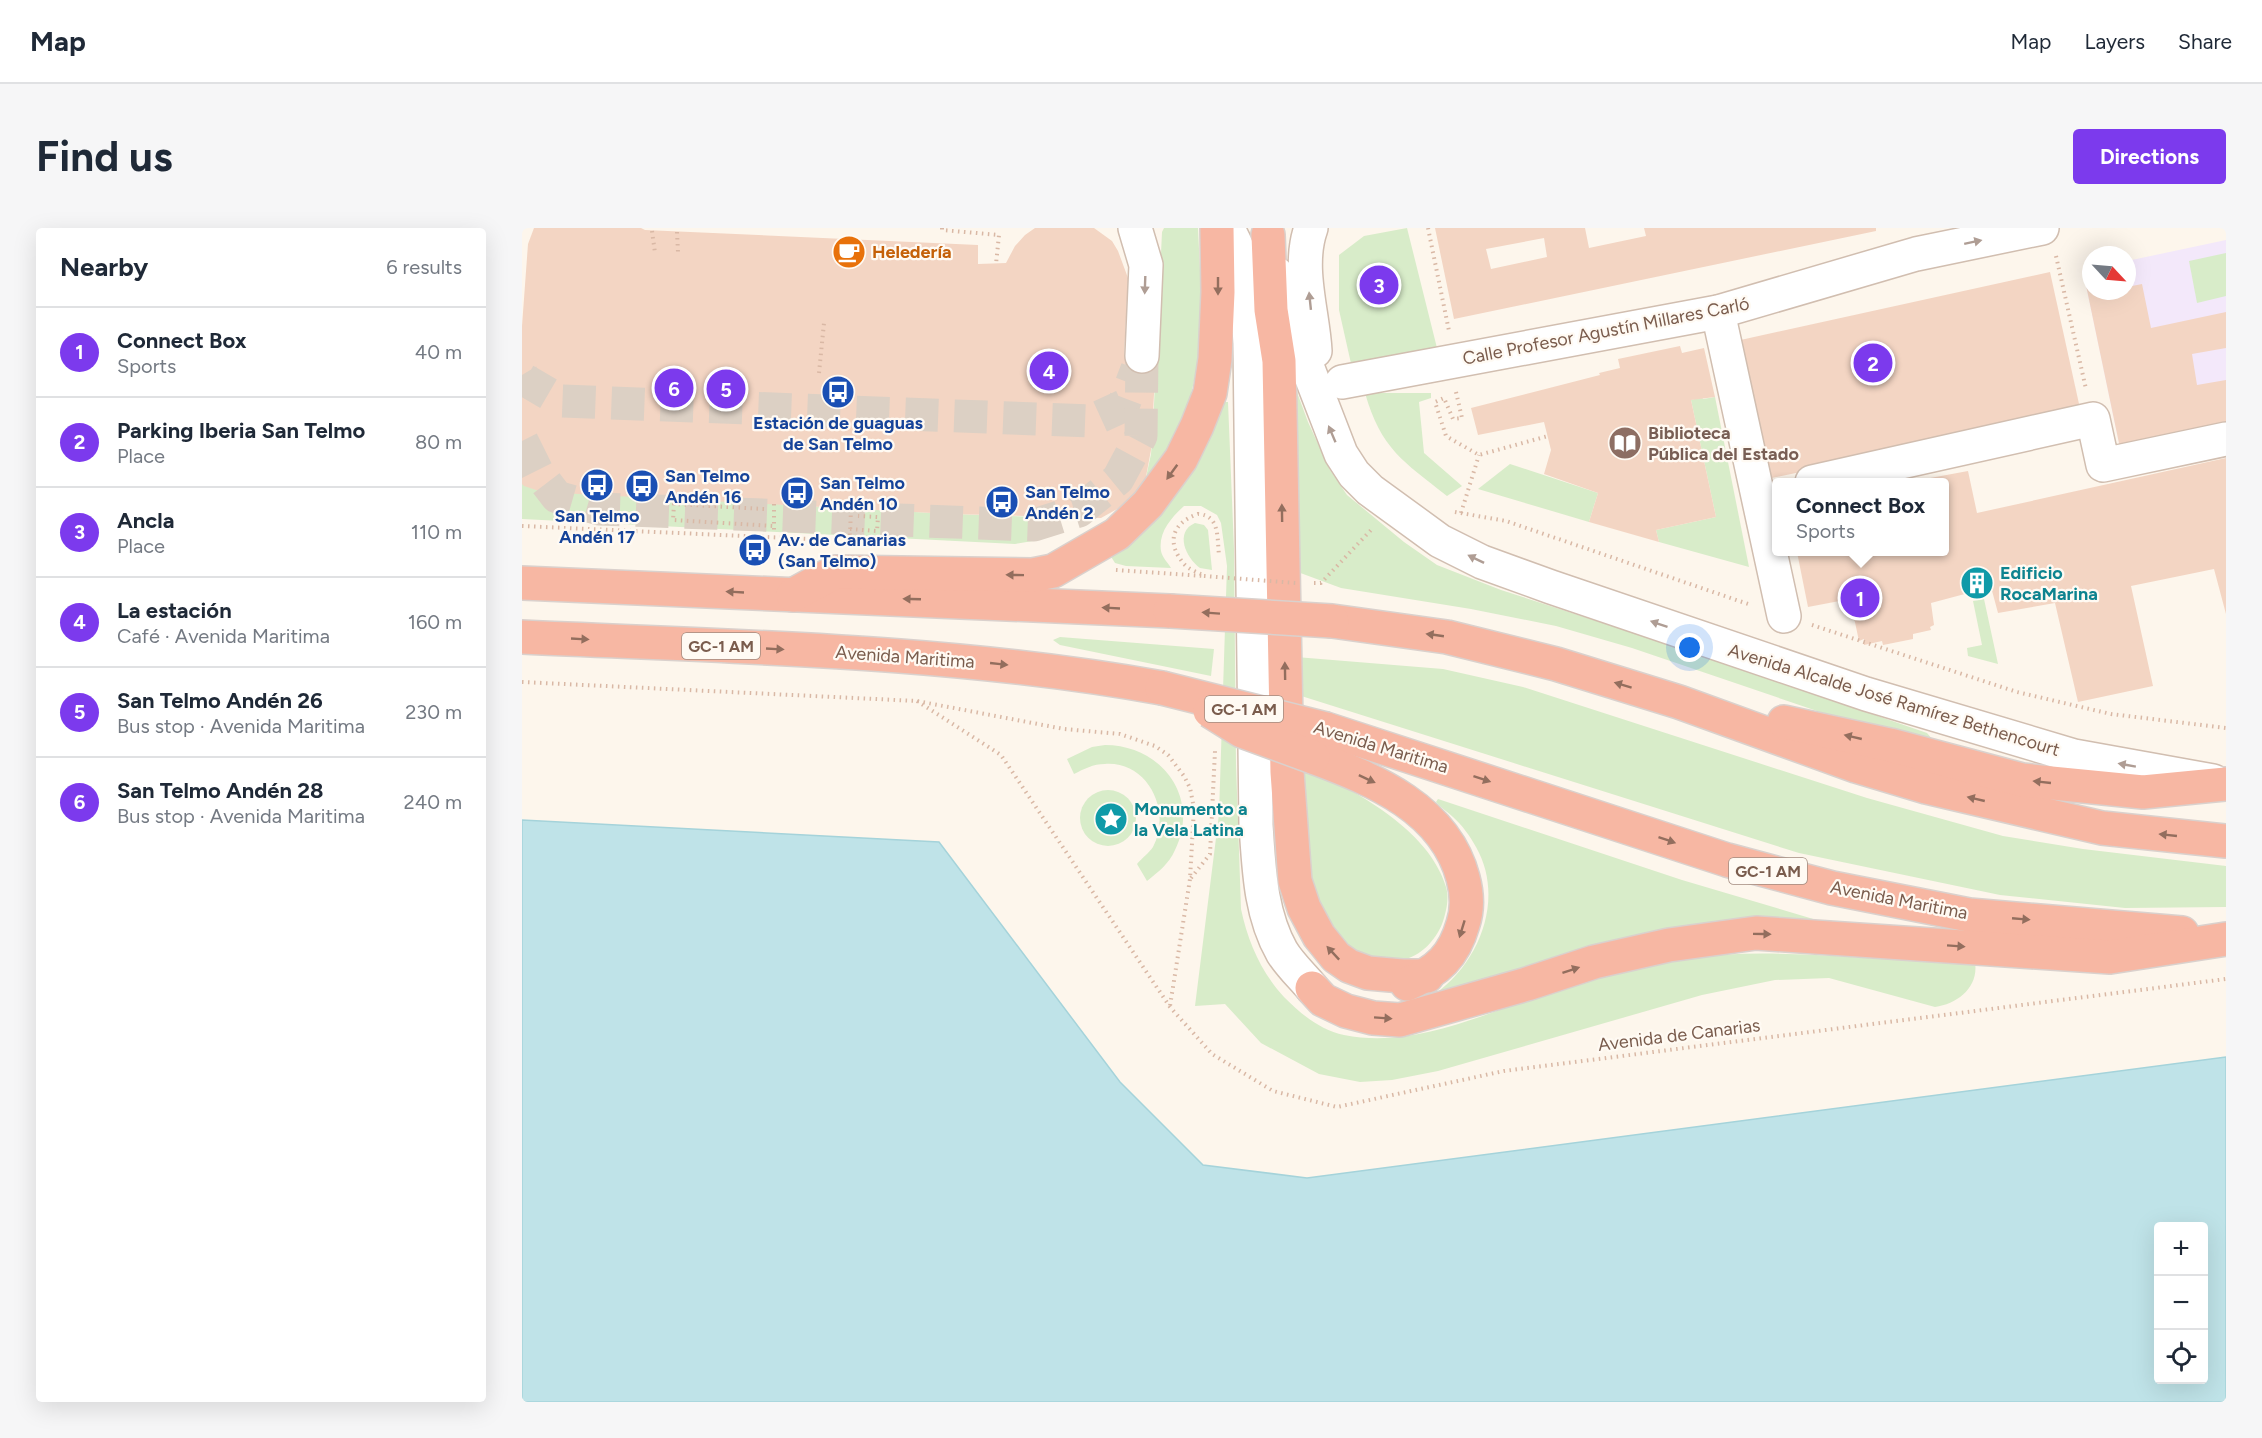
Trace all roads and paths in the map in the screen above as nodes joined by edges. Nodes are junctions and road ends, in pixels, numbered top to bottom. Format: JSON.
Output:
{"nodes":[{"id":1,"x":942,"y":228,"type":"edge"},
{"id":2,"x":1135,"y":228,"type":"edge"},
{"id":3,"x":1217,"y":228,"type":"edge"},
{"id":4,"x":1227,"y":228,"type":"edge"},
{"id":5,"x":1311,"y":228,"type":"edge"},
{"id":6,"x":1428,"y":228,"type":"edge"},
{"id":7,"x":652,"y":231,"type":"dead end"},
{"id":8,"x":1267,"y":231,"type":"edge"},
{"id":9,"x":677,"y":232,"type":"dead end"},
{"id":10,"x":2048,"y":239,"type":"edge"},
{"id":11,"x":1913,"y":241,"type":"edge"},
{"id":12,"x":678,"y":252,"type":"dead end"},
{"id":13,"x":655,"y":254,"type":"dead end"},
{"id":14,"x":996,"y":264,"type":"dead end"},
{"id":15,"x":1718,"y":312,"type":"junction"},
{"id":16,"x":824,"y":323,"type":"dead end"},
{"id":17,"x":1250,"y":343,"type":"junction"},
{"id":18,"x":1142,"y":356,"type":"tunnel mouth"},
{"id":19,"x":1452,"y":362,"type":"junction"},
{"id":20,"x":819,"y":373,"type":"dead end"},
{"id":21,"x":1331,"y":392,"type":"junction"},
{"id":22,"x":2093,"y":419,"type":"junction"},
{"id":23,"x":1548,"y":436,"type":"dead end"},
{"id":24,"x":2226,"y":439,"type":"edge"},
{"id":25,"x":1479,"y":455,"type":"junction"},
{"id":26,"x":1834,"y":478,"type":"edge"},
{"id":27,"x":1767,"y":493,"type":"edge"},
{"id":28,"x":774,"y":504,"type":"dead end"},
{"id":29,"x":1392,"y":508,"type":"junction"},
{"id":30,"x":764,"y":509,"type":"dead end"},
{"id":31,"x":851,"y":509,"type":"dead end"},
{"id":32,"x":1461,"y":513,"type":"dead end"},
{"id":33,"x":858,"y":516,"type":"dead end"},
{"id":34,"x":850,"y":529,"type":"junction"},
{"id":35,"x":1772,"y":529,"type":"edge"},
{"id":36,"x":850,"y":535,"type":"dead end"},
{"id":37,"x":1776,"y":556,"type":"edge"},
{"id":38,"x":1220,"y":559,"type":"dead end"},
{"id":39,"x":522,"y":582,"type":"edge"},
{"id":40,"x":793,"y":595,"type":"junction"},
{"id":41,"x":1784,"y":616,"type":"dead end"},
{"id":42,"x":522,"y":636,"type":"edge"},
{"id":43,"x":522,"y":682,"type":"edge"},
{"id":44,"x":917,"y":701,"type":"junction"},
{"id":45,"x":1679,"y":702,"type":"junction"},
{"id":46,"x":1320,"y":743,"type":"junction"},
{"id":47,"x":1215,"y":749,"type":"dead end"},
{"id":48,"x":2226,"y":784,"type":"edge"},
{"id":49,"x":2226,"y":841,"type":"edge"},
{"id":50,"x":1191,"y":879,"type":"junction"},
{"id":51,"x":2226,"y":938,"type":"edge"},
{"id":52,"x":1427,"y":976,"type":"junction"},
{"id":53,"x":2226,"y":979,"type":"edge"},
{"id":54,"x":1312,"y":988,"type":"junction"},
{"id":55,"x":1170,"y":1007,"type":"junction"}],
"edges":[{"from":1,"to":14,"type":"path"},
{"from":2,"to":18,"type":"street","one_way":true},
{"from":3,"to":40,"type":"highway","one_way":true},
{"from":4,"to":17,"type":"street"},
{"from":21,"to":5,"type":"street","one_way":true},
{"from":6,"to":19,"type":"path"},
{"from":7,"to":13,"type":"path"},
{"from":8,"to":17,"type":"street"},
{"from":8,"to":21,"type":"street","name":"Avenida Alcalde José Ramírez Bethencourt"},
{"from":52,"to":8,"type":"highway","one_way":true},
{"from":9,"to":12,"type":"path"},
{"from":11,"to":10,"type":"street","name":"Calle Profesor Agustín Millares Carló","one_way":true},
{"from":10,"to":22,"type":"path"},
{"from":11,"to":15,"type":"street","name":"Calle Profesor Agustín Millares Carló"},
{"from":15,"to":19,"type":"street","name":"Calle Profesor Agustín Millares Carló"},
{"from":15,"to":27,"type":"street"},
{"from":16,"to":20,"type":"path"},
{"from":17,"to":54,"type":"street"},
{"from":19,"to":21,"type":"street","name":"Calle Profesor Agustín Millares Carló"},
{"from":19,"to":25,"type":"path"},
{"from":29,"to":21,"type":"street","name":"Avenida Alcalde José Ramírez Bethencourt","one_way":true},
{"from":22,"to":24,"type":"street"},
{"from":22,"to":26,"type":"street"},
{"from":23,"to":25,"type":"path"},
{"from":25,"to":32,"type":"path"},
{"from":27,"to":35,"type":"street"},
{"from":28,"to":30,"type":"path"},
{"from":29,"to":38,"type":"path","bridge":true},
{"from":48,"to":29,"type":"street","name":"Avenida Alcalde José Ramírez Bethencourt","one_way":true},
{"from":31,"to":34,"type":"path"},
{"from":33,"to":34,"type":"path"},
{"from":34,"to":36,"type":"path"},
{"from":37,"to":41,"type":"street"},
{"from":40,"to":39,"type":"highway","one_way":true},
{"from":45,"to":40,"type":"highway","one_way":true,"bridge":true},
{"from":42,"to":46,"type":"highway","name":"Avenida Maritima","number":"GC-1 AM","one_way":true,"bridge":true},
{"from":43,"to":44,"type":"path"},
{"from":44,"to":50,"type":"path"},
{"from":44,"to":55,"type":"path","name":"Avenida de Canarias"},
{"from":48,"to":45,"type":"highway","one_way":true},
{"from":49,"to":45,"type":"highway","one_way":true},
{"from":46,"to":51,"type":"highway","name":"Avenida Maritima","number":"GC-1 AM","one_way":true},
{"from":46,"to":52,"type":"highway","one_way":true},
{"from":47,"to":50,"type":"path"},
{"from":50,"to":55,"type":"path"},
{"from":54,"to":51,"type":"highway","one_way":true},
{"from":52,"to":54,"type":"highway"},
{"from":53,"to":55,"type":"path","name":"Avenida de Canarias"}]}
